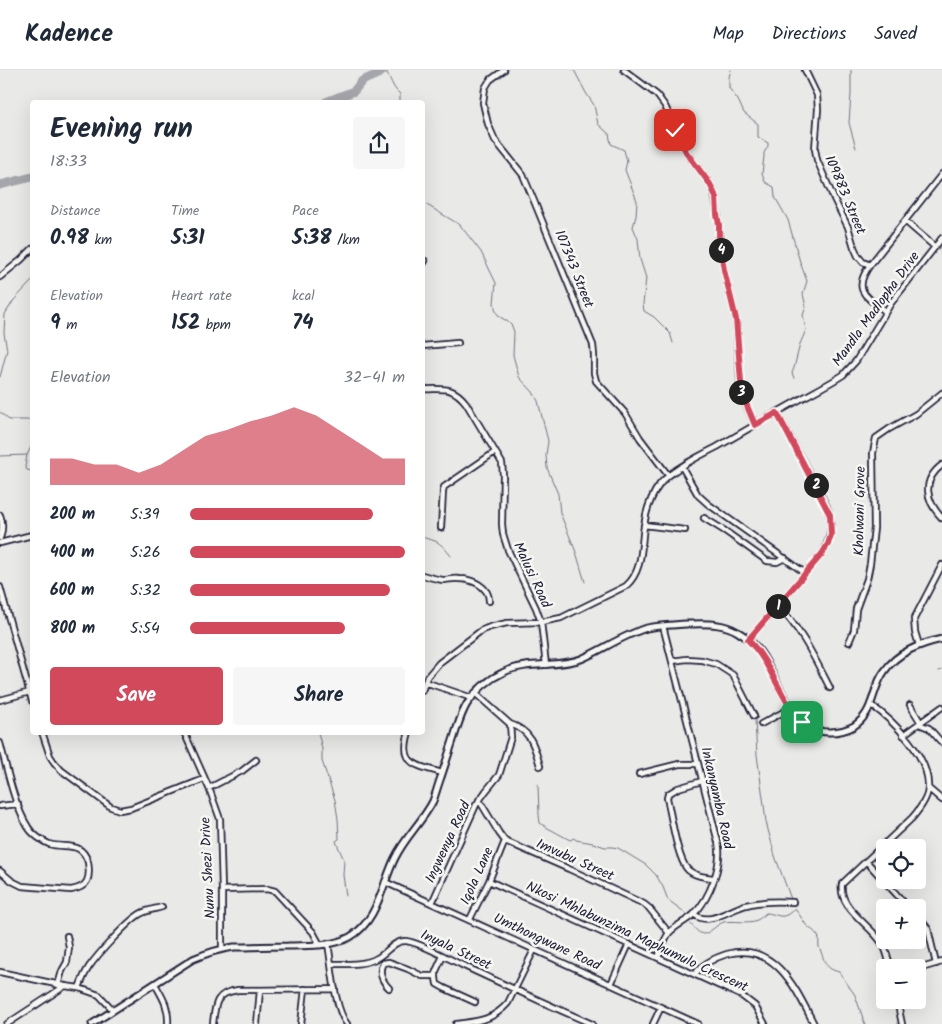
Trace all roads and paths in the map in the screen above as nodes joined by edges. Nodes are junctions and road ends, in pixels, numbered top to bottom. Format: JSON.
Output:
{"nodes":[{"id":1,"x":504,"y":70,"type":"edge"},
{"id":2,"x":624,"y":70,"type":"edge"},
{"id":3,"x":805,"y":70,"type":"edge"},
{"id":4,"x":942,"y":174,"type":"edge"},
{"id":5,"x":905,"y":221,"type":"junction"},
{"id":6,"x":942,"y":238,"type":"edge"},
{"id":7,"x":935,"y":247,"type":"junction"},
{"id":8,"x":30,"y":251,"type":"edge"},
{"id":9,"x":870,"y":265,"type":"junction"},
{"id":10,"x":0,"y":277,"type":"edge"},
{"id":11,"x":885,"y":311,"type":"junction"},
{"id":12,"x":458,"y":343,"type":"dead end"},
{"id":13,"x":425,"y":346,"type":"edge"},
{"id":14,"x":425,"y":389,"type":"edge"},
{"id":15,"x":942,"y":393,"type":"edge"},
{"id":16,"x":777,"y":413,"type":"junction"},
{"id":17,"x":755,"y":425,"type":"junction"},
{"id":18,"x":495,"y":452,"type":"junction"},
{"id":19,"x":942,"y":465,"type":"edge"},
{"id":20,"x":682,"y":467,"type":"junction"},
{"id":21,"x":668,"y":475,"type":"junction"},
{"id":22,"x":0,"y":515,"type":"edge"},
{"id":23,"x":704,"y":518,"type":"dead end"},
{"id":24,"x":942,"y":518,"type":"edge"},
{"id":25,"x":644,"y":525,"type":"junction"},
{"id":26,"x":441,"y":528,"type":"dead end"},
{"id":27,"x":685,"y":530,"type":"dead end"},
{"id":28,"x":30,"y":536,"type":"edge"},
{"id":29,"x":0,"y":538,"type":"edge"},
{"id":30,"x":0,"y":543,"type":"edge"},
{"id":31,"x":785,"y":558,"type":"junction"},
{"id":32,"x":942,"y":565,"type":"edge"},
{"id":33,"x":805,"y":573,"type":"junction"},
{"id":34,"x":425,"y":576,"type":"edge"},
{"id":35,"x":0,"y":587,"type":"edge"},
{"id":36,"x":489,"y":601,"type":"dead end"},
{"id":37,"x":778,"y":606,"type":"junction"},
{"id":38,"x":541,"y":622,"type":"junction"},
{"id":39,"x":663,"y":626,"type":"junction"},
{"id":40,"x":942,"y":639,"type":"edge"},
{"id":41,"x":748,"y":640,"type":"junction"},
{"id":42,"x":849,"y":642,"type":"dead end"},
{"id":43,"x":918,"y":646,"type":"junction"},
{"id":44,"x":672,"y":661,"type":"junction"},
{"id":45,"x":546,"y":665,"type":"junction"},
{"id":46,"x":425,"y":683,"type":"edge"},
{"id":47,"x":425,"y":685,"type":"edge"},
{"id":48,"x":830,"y":688,"type":"dead end"},
{"id":49,"x":30,"y":692,"type":"joint"},
{"id":50,"x":473,"y":695,"type":"junction"},
{"id":51,"x":0,"y":700,"type":"edge"},
{"id":52,"x":871,"y":705,"type":"junction"},
{"id":53,"x":910,"y":705,"type":"dead end"},
{"id":54,"x":791,"y":708,"type":"junction"},
{"id":55,"x":941,"y":709,"type":"edge"},
{"id":56,"x":754,"y":716,"type":"dead end"},
{"id":57,"x":920,"y":723,"type":"junction"},
{"id":58,"x":510,"y":724,"type":"junction"},
{"id":59,"x":761,"y":724,"type":"dead end"},
{"id":60,"x":43,"y":735,"type":"edge"},
{"id":61,"x":185,"y":735,"type":"edge"},
{"id":62,"x":409,"y":735,"type":"edge"},
{"id":63,"x":903,"y":735,"type":"junction"},
{"id":64,"x":0,"y":743,"type":"edge"},
{"id":65,"x":942,"y":743,"type":"edge"},
{"id":66,"x":256,"y":760,"type":"dead end"},
{"id":67,"x":698,"y":764,"type":"junction"},
{"id":68,"x":540,"y":766,"type":"dead end"},
{"id":69,"x":442,"y":773,"type":"junction"},
{"id":70,"x":639,"y":774,"type":"dead end"},
{"id":71,"x":204,"y":779,"type":"junction"},
{"id":72,"x":702,"y":782,"type":"junction"},
{"id":73,"x":209,"y":788,"type":"junction"},
{"id":74,"x":928,"y":788,"type":"junction"},
{"id":75,"x":479,"y":800,"type":"junction"},
{"id":76,"x":942,"y":800,"type":"edge"},
{"id":77,"x":18,"y":804,"type":"junction"},
{"id":78,"x":0,"y":806,"type":"edge"},
{"id":79,"x":505,"y":841,"type":"junction"},
{"id":80,"x":866,"y":861,"type":"junction"},
{"id":81,"x":0,"y":872,"type":"edge"},
{"id":82,"x":714,"y":878,"type":"junction"},
{"id":83,"x":489,"y":881,"type":"junction"},
{"id":84,"x":385,"y":882,"type":"junction"},
{"id":85,"x":222,"y":890,"type":"junction"},
{"id":86,"x":902,"y":899,"type":"edge"},
{"id":87,"x":793,"y":902,"type":"dead end"},
{"id":88,"x":432,"y":903,"type":"junction"},
{"id":89,"x":162,"y":907,"type":"dead end"},
{"id":90,"x":694,"y":914,"type":"junction"},
{"id":91,"x":470,"y":920,"type":"junction"},
{"id":92,"x":926,"y":926,"type":"edge"},
{"id":93,"x":669,"y":933,"type":"junction"},
{"id":94,"x":66,"y":936,"type":"dead end"},
{"id":95,"x":328,"y":944,"type":"junction"},
{"id":96,"x":629,"y":944,"type":"junction"},
{"id":97,"x":320,"y":945,"type":"junction"},
{"id":98,"x":222,"y":948,"type":"junction"},
{"id":99,"x":534,"y":950,"type":"junction"},
{"id":100,"x":443,"y":956,"type":"junction"},
{"id":101,"x":658,"y":958,"type":"junction"},
{"id":102,"x":888,"y":959,"type":"edge"},
{"id":103,"x":942,"y":962,"type":"edge"},
{"id":104,"x":332,"y":964,"type":"junction"},
{"id":105,"x":936,"y":964,"type":"junction"},
{"id":106,"x":926,"y":967,"type":"edge"},
{"id":107,"x":0,"y":972,"type":"edge"},
{"id":108,"x":694,"y":974,"type":"junction"},
{"id":109,"x":435,"y":976,"type":"junction"},
{"id":110,"x":58,"y":984,"type":"junction"},
{"id":111,"x":155,"y":984,"type":"junction"},
{"id":112,"x":611,"y":984,"type":"junction"},
{"id":113,"x":65,"y":986,"type":"junction"},
{"id":114,"x":79,"y":988,"type":"junction"},
{"id":115,"x":390,"y":988,"type":"dead end"},
{"id":116,"x":305,"y":989,"type":"junction"},
{"id":117,"x":335,"y":989,"type":"junction"},
{"id":118,"x":260,"y":990,"type":"junction"},
{"id":119,"x":515,"y":990,"type":"junction"},
{"id":120,"x":475,"y":1002,"type":"dead end"},
{"id":121,"x":661,"y":1007,"type":"junction"},
{"id":122,"x":899,"y":1009,"type":"edge"},
{"id":123,"x":113,"y":1010,"type":"junction"},
{"id":124,"x":7,"y":1024,"type":"edge"},
{"id":125,"x":92,"y":1024,"type":"edge"},
{"id":126,"x":168,"y":1024,"type":"edge"},
{"id":127,"x":213,"y":1024,"type":"edge"},
{"id":128,"x":257,"y":1024,"type":"edge"},
{"id":129,"x":301,"y":1024,"type":"edge"},
{"id":130,"x":347,"y":1024,"type":"edge"},
{"id":131,"x":456,"y":1024,"type":"edge"},
{"id":132,"x":592,"y":1024,"type":"edge"},
{"id":133,"x":653,"y":1024,"type":"edge"},
{"id":134,"x":698,"y":1024,"type":"edge"},
{"id":135,"x":765,"y":1024,"type":"edge"},
{"id":136,"x":814,"y":1024,"type":"edge"},
{"id":137,"x":902,"y":1024,"type":"edge"}],
"edges":[{"from":1,"to":21,"type":"street","name":"107343 Street"},
{"from":2,"to":17,"type":"street"},
{"from":3,"to":9,"type":"street","name":"109883 Street"},
{"from":4,"to":5,"type":"street"},
{"from":5,"to":7,"type":"street"},
{"from":5,"to":9,"type":"street"},
{"from":6,"to":7,"type":"street","name":"Mandla Madlopha Drive"},
{"from":7,"to":11,"type":"street","name":"Mandla Madlopha Drive"},
{"from":8,"to":10,"type":"street"},
{"from":9,"to":11,"type":"street"},
{"from":11,"to":16,"type":"street","name":"Mandla Madlopha Drive"},
{"from":12,"to":13,"type":"street"},
{"from":14,"to":18,"type":"street","name":"Malusi Road"},
{"from":15,"to":42,"type":"street","name":"Kholwani Grove"},
{"from":16,"to":17,"type":"street","name":"Mandla Madlopha Drive"},
{"from":16,"to":33,"type":"street"},
{"from":17,"to":20,"type":"street","name":"Mandla Madlopha Drive"},
{"from":18,"to":26,"type":"street"},
{"from":18,"to":38,"type":"street","name":"Malusi Road"},
{"from":19,"to":24,"type":"street"},
{"from":20,"to":21,"type":"street","name":"Mandla Madlopha Drive"},
{"from":20,"to":31,"type":"street"},
{"from":21,"to":25,"type":"street","name":"Mandla Madlopha Drive"},
{"from":22,"to":29,"type":"street"},
{"from":23,"to":31,"type":"street"},
{"from":25,"to":27,"type":"street"},
{"from":25,"to":38,"type":"street","name":"Mandla Madlopha Drive"},
{"from":28,"to":30,"type":"street"},
{"from":31,"to":33,"type":"street"},
{"from":32,"to":43,"type":"street"},
{"from":33,"to":37,"type":"street"},
{"from":34,"to":36,"type":"street"},
{"from":35,"to":49,"type":"street"},
{"from":37,"to":41,"type":"street"},
{"from":37,"to":48,"type":"street"},
{"from":38,"to":45,"type":"street","name":"Malusi Road"},
{"from":38,"to":46,"type":"street","name":"Mandla Madlopha Drive"},
{"from":39,"to":41,"type":"street"},
{"from":39,"to":44,"type":"street","name":"Inkanyamba Road"},
{"from":39,"to":45,"type":"street"},
{"from":40,"to":43,"type":"street"},
{"from":41,"to":54,"type":"street"},
{"from":43,"to":52,"type":"street"},
{"from":44,"to":56,"type":"street"},
{"from":44,"to":67,"type":"street","name":"Inkanyamba Road"},
{"from":45,"to":50,"type":"street"},
{"from":47,"to":50,"type":"street"},
{"from":49,"to":51,"type":"street"},
{"from":50,"to":58,"type":"street"},
{"from":50,"to":69,"type":"street"},
{"from":52,"to":54,"type":"street"},
{"from":52,"to":63,"type":"street"},
{"from":53,"to":57,"type":"street"},
{"from":54,"to":59,"type":"street"},
{"from":55,"to":57,"type":"street"},
{"from":57,"to":63,"type":"street"},
{"from":57,"to":65,"type":"street"},
{"from":58,"to":68,"type":"street"},
{"from":58,"to":75,"type":"street","name":"Ingwenya Road"},
{"from":60,"to":71,"type":"street"},
{"from":61,"to":71,"type":"street","name":"Nunu Shezi Drive"},
{"from":62,"to":69,"type":"street"},
{"from":63,"to":74,"type":"street"},
{"from":64,"to":77,"type":"street"},
{"from":66,"to":73,"type":"street"},
{"from":67,"to":70,"type":"street"},
{"from":67,"to":72,"type":"street","name":"Inkanyamba Road"},
{"from":69,"to":84,"type":"street"},
{"from":71,"to":73,"type":"street","name":"Nunu Shezi Drive"},
{"from":72,"to":82,"type":"street","name":"Inkanyamba Road"},
{"from":72,"to":82,"type":"street"},
{"from":73,"to":85,"type":"street","name":"Nunu Shezi Drive"},
{"from":74,"to":76,"type":"street"},
{"from":74,"to":80,"type":"street"},
{"from":75,"to":79,"type":"street"},
{"from":75,"to":88,"type":"street","name":"Ingwenya Road"},
{"from":77,"to":78,"type":"street"},
{"from":77,"to":81,"type":"street"},
{"from":79,"to":83,"type":"street","name":"Iqola Lane"},
{"from":79,"to":93,"type":"street","name":"Imvubu Street"},
{"from":80,"to":86,"type":"street"},
{"from":80,"to":102,"type":"street"},
{"from":82,"to":90,"type":"street","name":"Inkanyamba Road"},
{"from":83,"to":91,"type":"street","name":"Iqola Lane"},
{"from":83,"to":96,"type":"street","name":"Nkosi Mhlabunzima Maphumulo Crescent"},
{"from":84,"to":88,"type":"street","name":"Umthongwane Road"},
{"from":84,"to":95,"type":"street"},
{"from":85,"to":97,"type":"street"},
{"from":85,"to":98,"type":"street","name":"Nunu Shezi Drive"},
{"from":87,"to":90,"type":"street"},
{"from":88,"to":91,"type":"street","name":"Umthongwane Road"},
{"from":89,"to":114,"type":"street"},
{"from":90,"to":93,"type":"street","name":"Inkanyamba Road"},
{"from":91,"to":99,"type":"street","name":"Umthongwane Road"},
{"from":92,"to":105,"type":"street"},
{"from":93,"to":101,"type":"street","name":"Inkanyamba Road"},
{"from":94,"to":110,"type":"street"},
{"from":95,"to":97,"type":"street"},
{"from":95,"to":104,"type":"street"},
{"from":96,"to":101,"type":"street","name":"Nkosi Mhlabunzima Maphumulo Crescent"},
{"from":96,"to":112,"type":"street"},
{"from":97,"to":98,"type":"street"},
{"from":98,"to":111,"type":"street"},
{"from":99,"to":112,"type":"street","name":"Umthongwane Road"},
{"from":99,"to":119,"type":"street"},
{"from":100,"to":104,"type":"street","name":"Inyala Street"},
{"from":100,"to":109,"type":"street"},
{"from":100,"to":119,"type":"street","name":"Inyala Street"},
{"from":101,"to":108,"type":"street","name":"Nkosi Mhlabunzima Maphumulo Crescent"},
{"from":103,"to":105,"type":"street"},
{"from":104,"to":117,"type":"street"},
{"from":105,"to":106,"type":"street"},
{"from":107,"to":110,"type":"street"},
{"from":108,"to":135,"type":"street","name":"Nkosi Mhlabunzima Maphumulo Crescent"},
{"from":108,"to":136,"type":"street"},
{"from":109,"to":115,"type":"street"},
{"from":109,"to":120,"type":"street"},
{"from":110,"to":113,"type":"street"},
{"from":111,"to":123,"type":"street"},
{"from":111,"to":126,"type":"street"},
{"from":112,"to":121,"type":"street","name":"Umthongwane Road"},
{"from":113,"to":114,"type":"street"},
{"from":113,"to":124,"type":"street"},
{"from":114,"to":123,"type":"street"},
{"from":116,"to":117,"type":"street"},
{"from":116,"to":118,"type":"street"},
{"from":116,"to":129,"type":"street"},
{"from":117,"to":130,"type":"street"},
{"from":118,"to":127,"type":"street"},
{"from":118,"to":128,"type":"street"},
{"from":119,"to":131,"type":"street"},
{"from":119,"to":132,"type":"street"},
{"from":121,"to":133,"type":"street"},
{"from":121,"to":134,"type":"street","name":"Umthongwane Road"},
{"from":122,"to":137,"type":"street"},
{"from":123,"to":125,"type":"street"}]}
